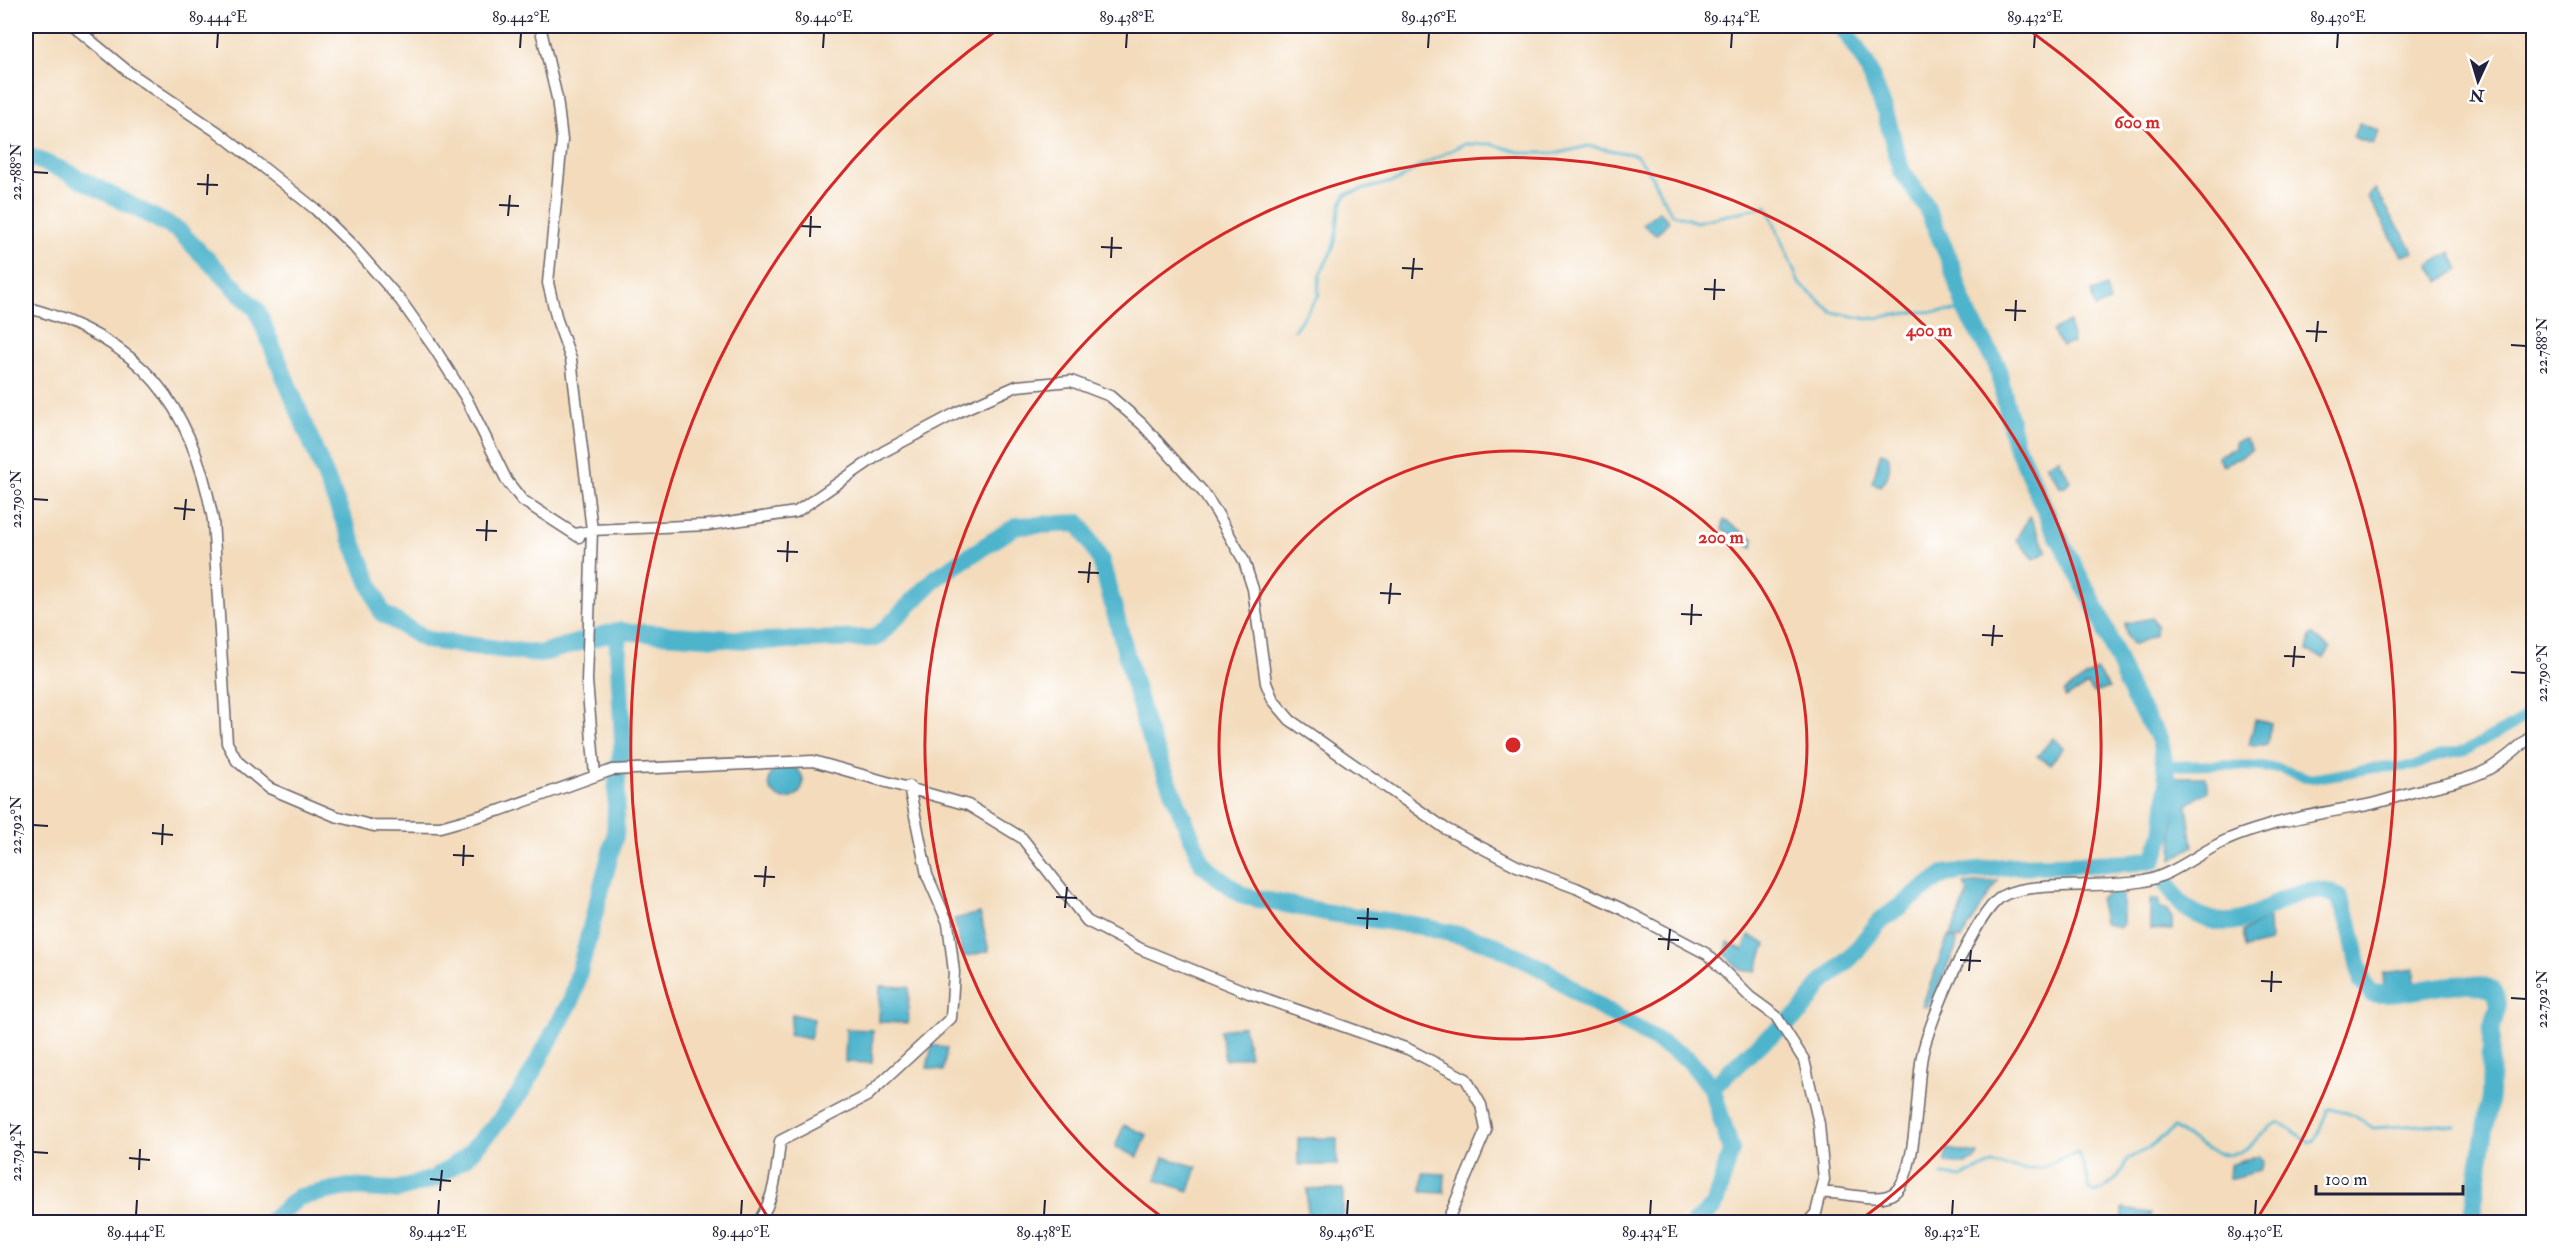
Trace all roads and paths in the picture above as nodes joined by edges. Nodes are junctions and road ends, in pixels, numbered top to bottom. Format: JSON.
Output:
{"nodes":[{"id":1,"x":73,"y":26,"type":"edge"},
{"id":2,"x":540,"y":26,"type":"edge"},
{"id":3,"x":26,"y":307,"type":"edge"},
{"id":4,"x":592,"y":530,"type":"junction"},
{"id":5,"x":575,"y":534,"type":"junction"},
{"id":6,"x":590,"y":545,"type":"junction"},
{"id":7,"x":2534,"y":734,"type":"edge"},
{"id":8,"x":596,"y":776,"type":"junction"},
{"id":9,"x":909,"y":786,"type":"junction"},
{"id":10,"x":1821,"y":1193,"type":"junction"},
{"id":11,"x":758,"y":1222,"type":"edge"},
{"id":12,"x":1447,"y":1222,"type":"edge"},
{"id":13,"x":1809,"y":1222,"type":"edge"}],
"edges":[{"from":1,"to":5,"type":"street"},
{"from":2,"to":4,"type":"street"},
{"from":3,"to":8,"type":"street"},
{"from":4,"to":5,"type":"street"},
{"from":4,"to":6,"type":"street"},
{"from":4,"to":10,"type":"street"},
{"from":5,"to":6,"type":"street"},
{"from":6,"to":8,"type":"street"},
{"from":7,"to":10,"type":"street"},
{"from":8,"to":9,"type":"street"},
{"from":9,"to":11,"type":"street"},
{"from":9,"to":12,"type":"street"},
{"from":10,"to":13,"type":"street"}]}
